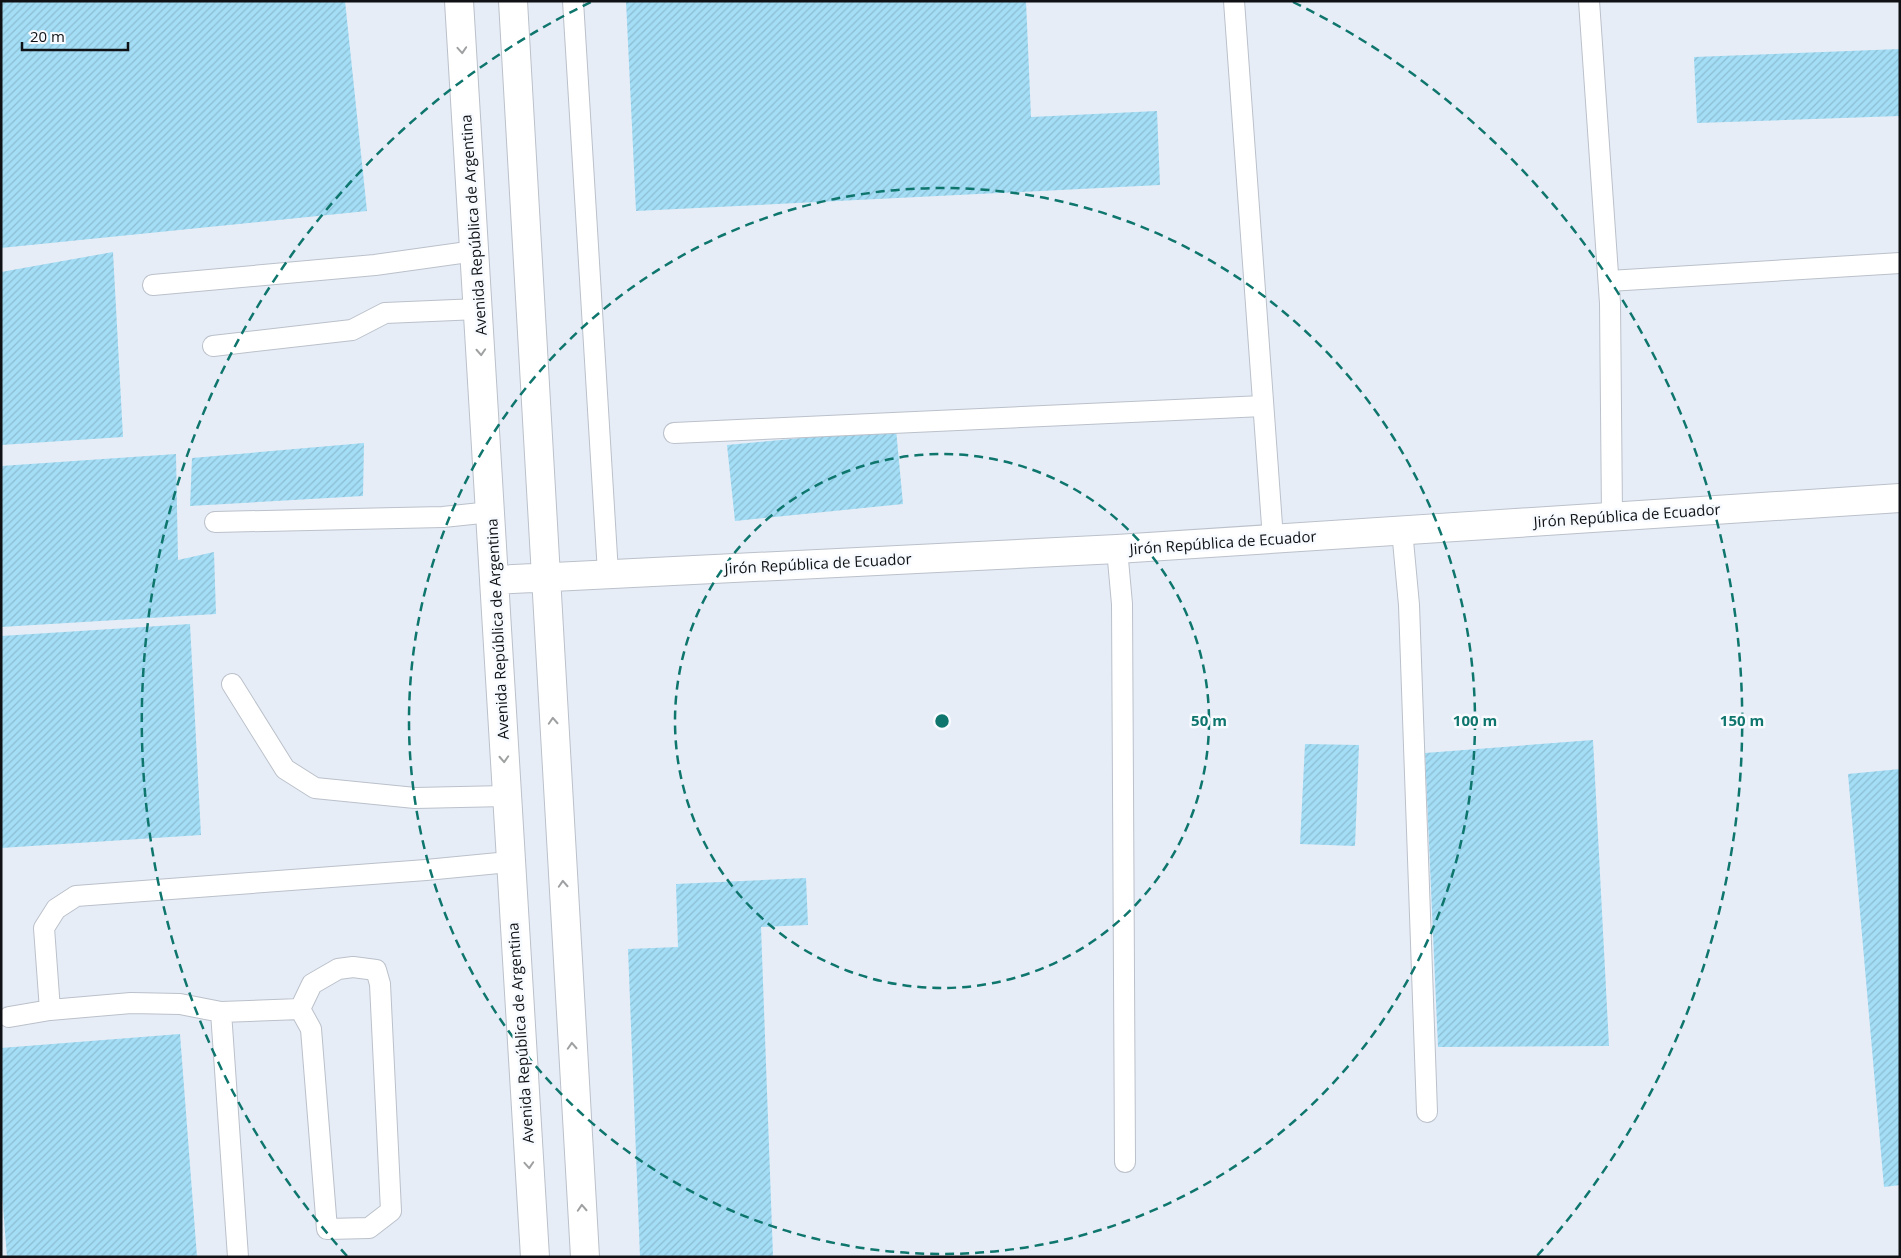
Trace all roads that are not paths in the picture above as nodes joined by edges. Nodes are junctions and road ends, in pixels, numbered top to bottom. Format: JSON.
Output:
{"nodes":[{"id":1,"x":459,"y":1,"type":"edge"},
{"id":2,"x":513,"y":1,"type":"edge"},
{"id":3,"x":573,"y":1,"type":"edge"},
{"id":4,"x":1234,"y":1,"type":"edge"},
{"id":5,"x":1590,"y":1,"type":"edge"},
{"id":6,"x":475,"y":251,"type":"junction"},
{"id":7,"x":1900,"y":264,"type":"edge"},
{"id":8,"x":1609,"y":281,"type":"junction"},
{"id":9,"x":153,"y":285,"type":"dead end"},
{"id":10,"x":478,"y":309,"type":"junction"},
{"id":11,"x":213,"y":346,"type":"dead end"},
{"id":12,"x":1263,"y":406,"type":"junction"},
{"id":13,"x":674,"y":433,"type":"dead end"},
{"id":14,"x":1900,"y":498,"type":"edge"},
{"id":15,"x":491,"y":512,"type":"junction"},
{"id":16,"x":1612,"y":515,"type":"junction"},
{"id":17,"x":215,"y":522,"type":"dead end"},
{"id":18,"x":1402,"y":530,"type":"junction"},
{"id":19,"x":1273,"y":539,"type":"junction"},
{"id":20,"x":1117,"y":549,"type":"junction"},
{"id":21,"x":608,"y":574,"type":"junction"},
{"id":22,"x":545,"y":577,"type":"junction"},
{"id":23,"x":495,"y":580,"type":"junction"},
{"id":24,"x":232,"y":684,"type":"dead end"},
{"id":25,"x":506,"y":796,"type":"junction"},
{"id":26,"x":509,"y":862,"type":"junction"},
{"id":27,"x":300,"y":1009,"type":"junction"},
{"id":28,"x":50,"y":1010,"type":"junction"},
{"id":29,"x":221,"y":1012,"type":"junction"},
{"id":30,"x":9,"y":1017,"type":"dead end"},
{"id":31,"x":1427,"y":1112,"type":"dead end"},
{"id":32,"x":1125,"y":1162,"type":"dead end"},
{"id":33,"x":238,"y":1257,"type":"edge"},
{"id":34,"x":535,"y":1257,"type":"edge"},
{"id":35,"x":584,"y":1257,"type":"edge"}],
"edges":[{"from":1,"to":6,"type":"main road","name":"Avenida República de Argentina","one_way":true},
{"from":2,"to":22,"type":"main road"},
{"from":3,"to":21,"type":"lane"},
{"from":4,"to":12,"type":"lane"},
{"from":5,"to":8,"type":"lane"},
{"from":6,"to":9,"type":"lane"},
{"from":6,"to":10,"type":"main road","name":"Avenida República de Argentina"},
{"from":7,"to":8,"type":"lane"},
{"from":8,"to":16,"type":"lane"},
{"from":10,"to":11,"type":"lane"},
{"from":10,"to":15,"type":"main road","name":"Avenida República de Argentina","one_way":true},
{"from":12,"to":13,"type":"lane"},
{"from":12,"to":19,"type":"lane"},
{"from":14,"to":16,"type":"main road","name":"Jirón República de Ecuador"},
{"from":15,"to":17,"type":"lane"},
{"from":15,"to":23,"type":"main road","name":"Avenida República de Argentina"},
{"from":16,"to":18,"type":"main road","name":"Jirón República de Ecuador"},
{"from":18,"to":19,"type":"main road","name":"Jirón República de Ecuador"},
{"from":18,"to":31,"type":"lane"},
{"from":19,"to":20,"type":"main road","name":"Jirón República de Ecuador"},
{"from":20,"to":21,"type":"main road","name":"Jirón República de Ecuador"},
{"from":20,"to":32,"type":"lane"},
{"from":21,"to":22,"type":"main road","name":"Jirón República de Ecuador"},
{"from":22,"to":23,"type":"main road","name":"Jirón República de Ecuador"},
{"from":35,"to":22,"type":"main road","one_way":true},
{"from":23,"to":25,"type":"main road","name":"Avenida República de Argentina","one_way":true},
{"from":24,"to":25,"type":"lane"},
{"from":25,"to":26,"type":"main road","name":"Avenida República de Argentina"},
{"from":26,"to":28,"type":"lane"},
{"from":26,"to":34,"type":"main road","name":"Avenida República de Argentina","one_way":true},
{"from":27,"to":27,"type":"lane"},
{"from":27,"to":29,"type":"lane"},
{"from":28,"to":29,"type":"lane"},
{"from":28,"to":30,"type":"lane"},
{"from":29,"to":33,"type":"lane"}]}
